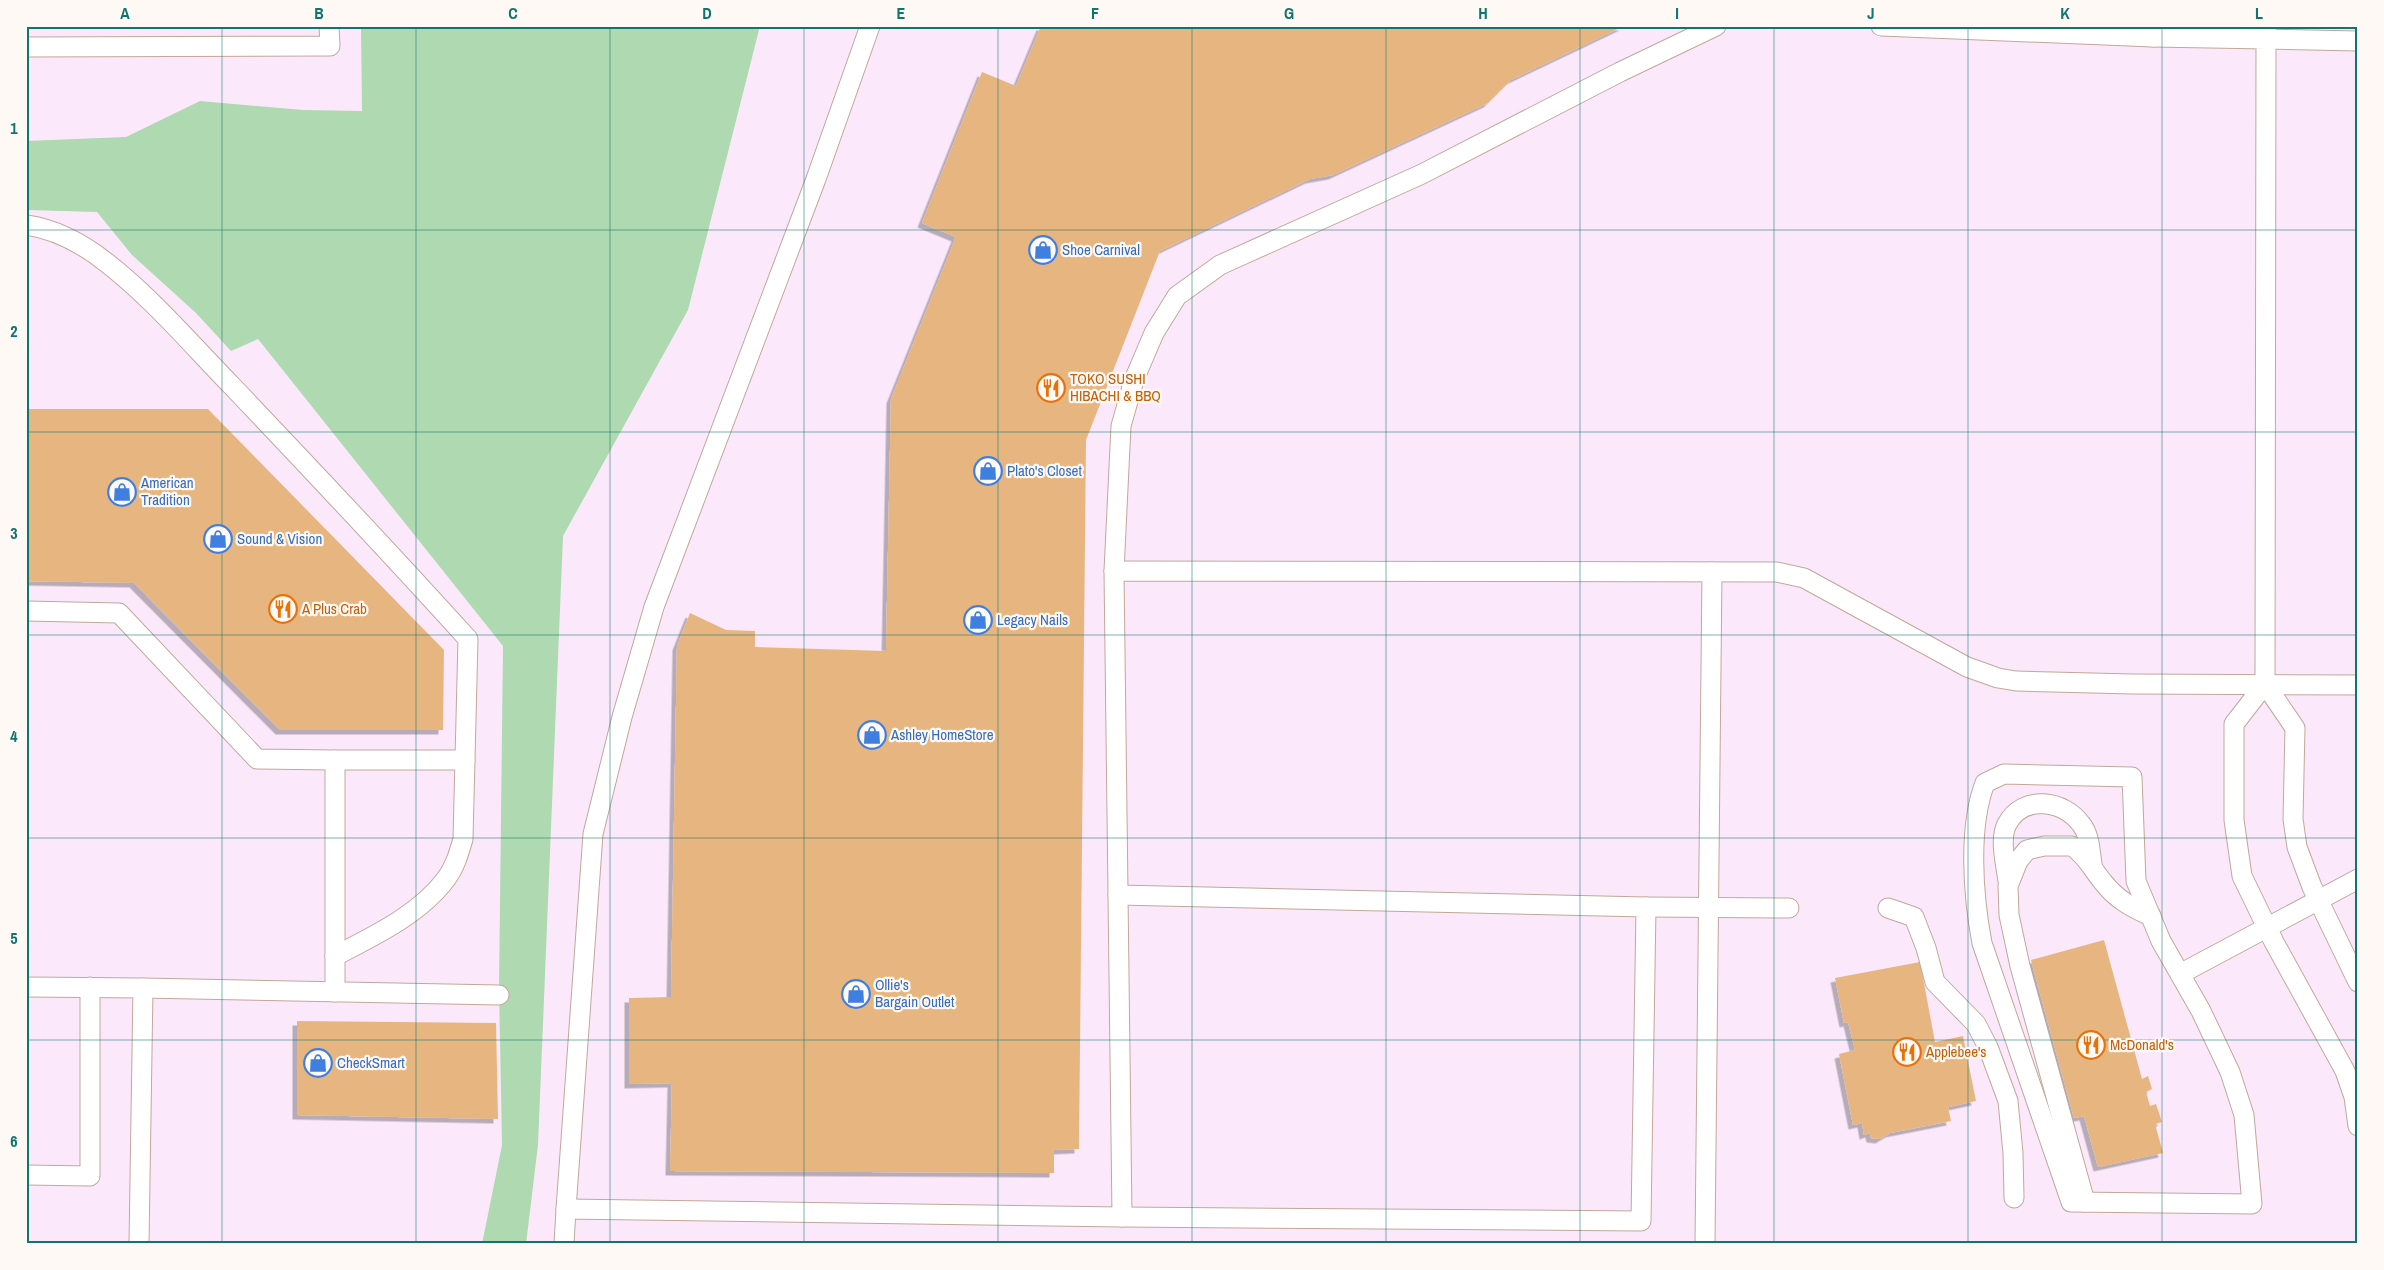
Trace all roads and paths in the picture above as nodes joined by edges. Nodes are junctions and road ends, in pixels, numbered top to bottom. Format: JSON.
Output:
{"nodes":[{"id":1,"x":330,"y":26,"type":"edge"},
{"id":2,"x":870,"y":26,"type":"edge"},
{"id":3,"x":1716,"y":26,"type":"edge"},
{"id":4,"x":1881,"y":26,"type":"edge"},
{"id":5,"x":2153,"y":31,"type":"edge"},
{"id":6,"x":2266,"y":33,"type":"edge"},
{"id":7,"x":2358,"y":41,"type":"edge"},
{"id":8,"x":26,"y":47,"type":"edge"},
{"id":9,"x":26,"y":225,"type":"edge"},
{"id":10,"x":1114,"y":571,"type":"junction"},
{"id":11,"x":1712,"y":572,"type":"junction"},
{"id":12,"x":26,"y":611,"type":"edge"},
{"id":13,"x":2265,"y":684,"type":"junction"},
{"id":14,"x":2358,"y":685,"type":"edge"},
{"id":15,"x":335,"y":760,"type":"junction"},
{"id":16,"x":465,"y":760,"type":"junction"},
{"id":17,"x":2092,"y":864,"type":"junction"},
{"id":18,"x":2358,"y":879,"type":"edge"},
{"id":19,"x":2008,"y":886,"type":"junction"},
{"id":20,"x":1118,"y":895,"type":"junction"},
{"id":21,"x":2318,"y":902,"type":"junction"},
{"id":22,"x":1646,"y":907,"type":"junction"},
{"id":23,"x":1708,"y":907,"type":"junction"},
{"id":24,"x":1790,"y":908,"type":"dead end"},
{"id":25,"x":1888,"y":908,"type":"dead end"},
{"id":26,"x":2151,"y":916,"type":"junction"},
{"id":27,"x":2267,"y":928,"type":"junction"},
{"id":28,"x":335,"y":956,"type":"junction"},
{"id":29,"x":2180,"y":974,"type":"junction"},
{"id":30,"x":2358,"y":982,"type":"edge"},
{"id":31,"x":26,"y":987,"type":"edge"},
{"id":32,"x":90,"y":988,"type":"junction"},
{"id":33,"x":143,"y":988,"type":"junction"},
{"id":34,"x":335,"y":992,"type":"junction"},
{"id":35,"x":499,"y":995,"type":"dead end"},
{"id":36,"x":2358,"y":1126,"type":"edge"},
{"id":37,"x":26,"y":1176,"type":"edge"},
{"id":38,"x":2014,"y":1198,"type":"dead end"},
{"id":39,"x":2085,"y":1202,"type":"junction"},
{"id":40,"x":566,"y":1209,"type":"junction"},
{"id":41,"x":1122,"y":1217,"type":"junction"},
{"id":42,"x":139,"y":1244,"type":"edge"},
{"id":43,"x":564,"y":1244,"type":"edge"},
{"id":44,"x":1704,"y":1244,"type":"edge"}],
"edges":[{"from":1,"to":8,"type":"lane"},
{"from":2,"to":40,"type":"lane"},
{"from":3,"to":10,"type":"lane"},
{"from":4,"to":5,"type":"lane"},
{"from":5,"to":6,"type":"lane"},
{"from":6,"to":7,"type":"lane"},
{"from":6,"to":13,"type":"lane"},
{"from":9,"to":16,"type":"lane"},
{"from":10,"to":11,"type":"lane"},
{"from":10,"to":20,"type":"lane"},
{"from":11,"to":13,"type":"lane"},
{"from":11,"to":23,"type":"lane"},
{"from":12,"to":15,"type":"lane"},
{"from":13,"to":14,"type":"lane"},
{"from":13,"to":21,"type":"lane"},
{"from":13,"to":27,"type":"lane"},
{"from":15,"to":16,"type":"lane"},
{"from":15,"to":28,"type":"lane"},
{"from":16,"to":28,"type":"lane"},
{"from":17,"to":19,"type":"lane"},
{"from":17,"to":19,"type":"lane"},
{"from":17,"to":26,"type":"lane"},
{"from":18,"to":21,"type":"lane"},
{"from":19,"to":39,"type":"lane"},
{"from":20,"to":22,"type":"lane"},
{"from":20,"to":41,"type":"lane"},
{"from":21,"to":27,"type":"lane"},
{"from":21,"to":30,"type":"lane"},
{"from":22,"to":23,"type":"lane"},
{"from":22,"to":41,"type":"lane"},
{"from":23,"to":24,"type":"lane"},
{"from":23,"to":44,"type":"lane"},
{"from":25,"to":38,"type":"lane"},
{"from":26,"to":29,"type":"lane"},
{"from":26,"to":39,"type":"lane"},
{"from":27,"to":29,"type":"lane"},
{"from":27,"to":36,"type":"lane"},
{"from":28,"to":34,"type":"lane"},
{"from":29,"to":39,"type":"lane"},
{"from":31,"to":32,"type":"lane"},
{"from":32,"to":33,"type":"lane"},
{"from":32,"to":37,"type":"lane"},
{"from":33,"to":34,"type":"lane"},
{"from":33,"to":42,"type":"lane"},
{"from":34,"to":35,"type":"lane"},
{"from":40,"to":41,"type":"lane"},
{"from":40,"to":43,"type":"lane"}]}
